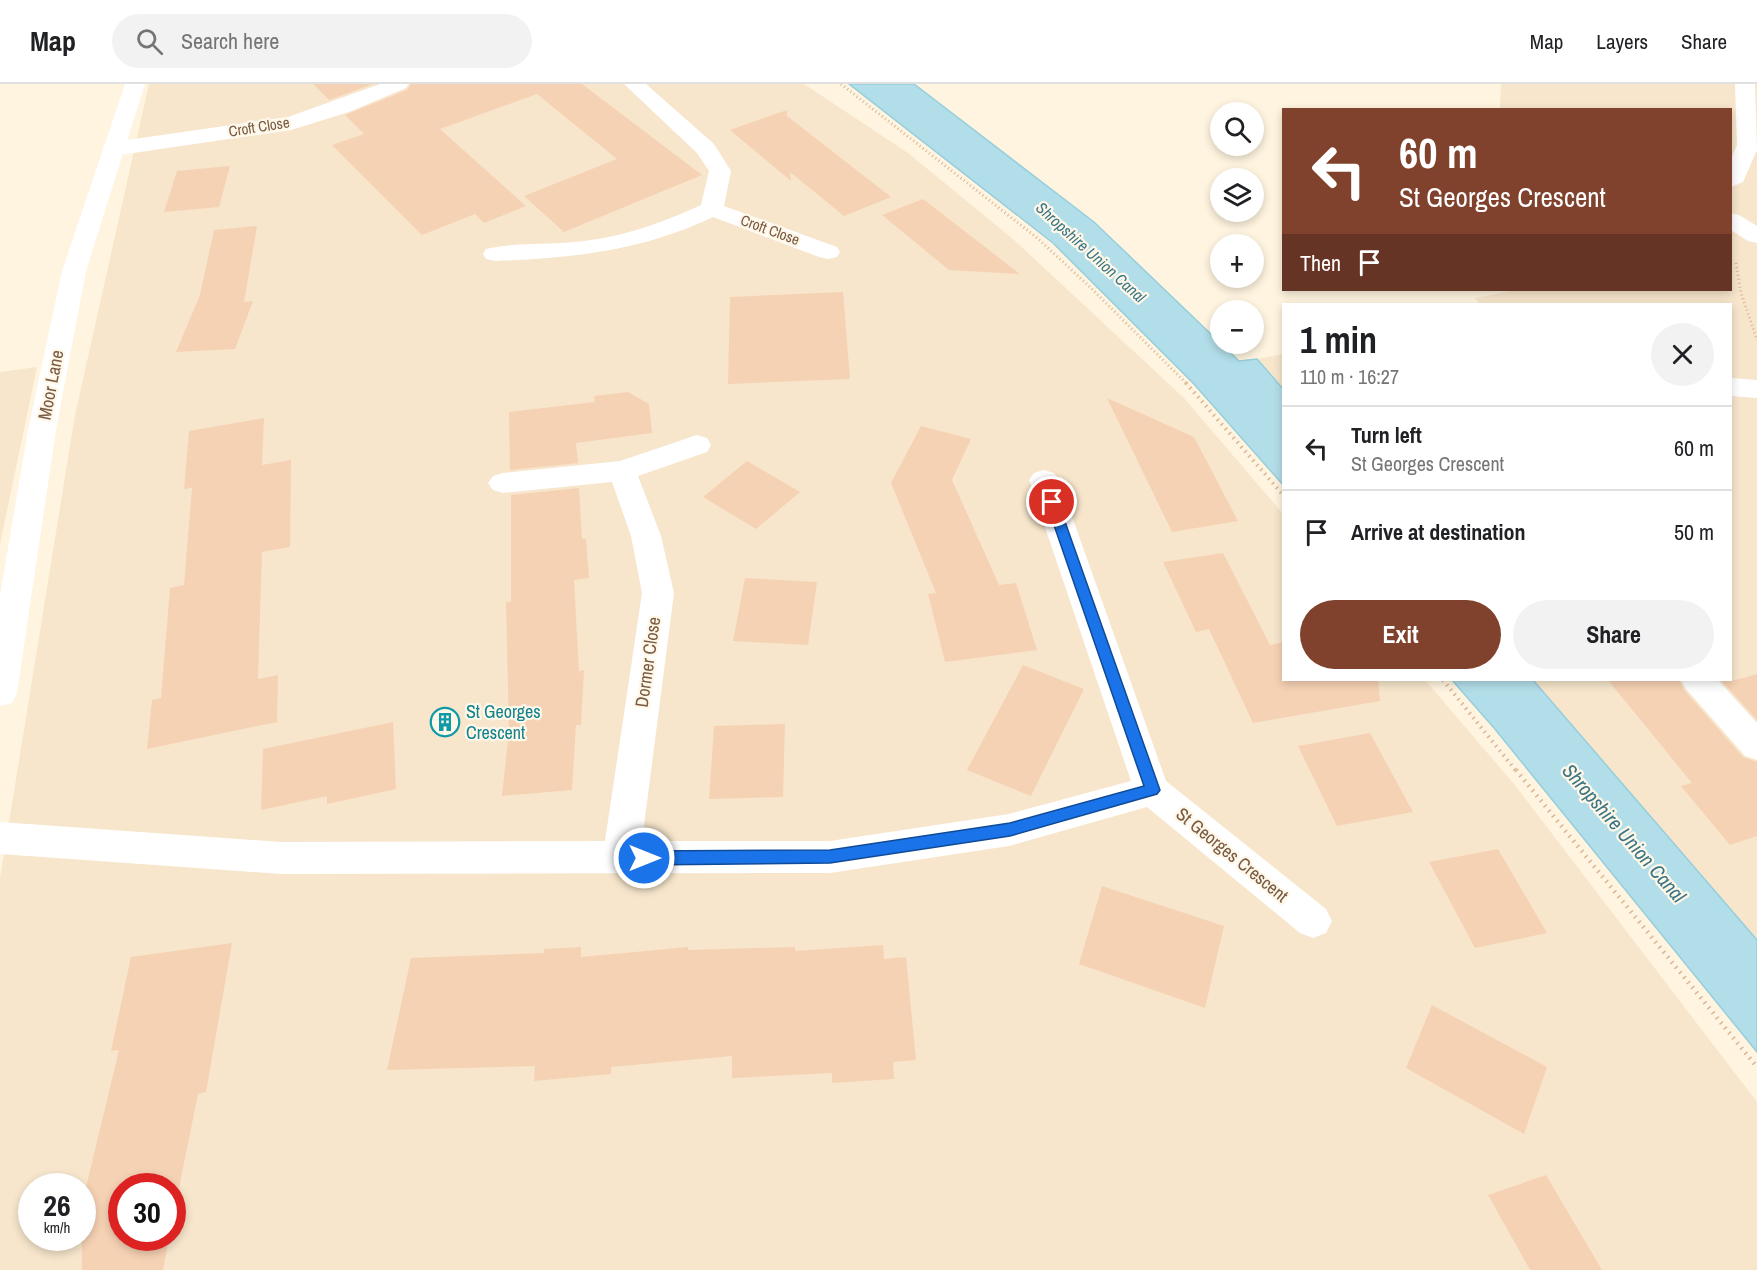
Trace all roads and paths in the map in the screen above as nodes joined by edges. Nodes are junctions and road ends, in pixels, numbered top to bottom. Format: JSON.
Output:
{"nodes":[{"id":1,"x":135,"y":84,"type":"edge"},
{"id":2,"x":399,"y":84,"type":"edge"},
{"id":3,"x":634,"y":84,"type":"edge"},
{"id":4,"x":841,"y":84,"type":"edge"},
{"id":5,"x":1745,"y":84,"type":"edge"},
{"id":6,"x":113,"y":148,"type":"junction"},
{"id":7,"x":1732,"y":179,"type":"edge"},
{"id":8,"x":712,"y":209,"type":"junction"},
{"id":9,"x":1732,"y":221,"type":"edge"},
{"id":10,"x":1757,"y":236,"type":"edge"},
{"id":11,"x":828,"y":252,"type":"dead end"},
{"id":12,"x":495,"y":254,"type":"dead end"},
{"id":13,"x":1736,"y":260,"type":"dead end"},
{"id":14,"x":1757,"y":340,"type":"edge"},
{"id":15,"x":1732,"y":387,"type":"edge"},
{"id":16,"x":1757,"y":389,"type":"edge"},
{"id":17,"x":697,"y":445,"type":"dead end"},
{"id":18,"x":622,"y":471,"type":"junction"},
{"id":19,"x":1044,"y":480,"type":"dead end"},
{"id":20,"x":503,"y":483,"type":"dead end"},
{"id":21,"x":1282,"y":494,"type":"edge"},
{"id":22,"x":1444,"y":681,"type":"edge"},
{"id":23,"x":1699,"y":681,"type":"edge"},
{"id":24,"x":0,"y":693,"type":"edge"},
{"id":25,"x":1757,"y":746,"type":"edge"},
{"id":26,"x":1152,"y":790,"type":"junction"},
{"id":27,"x":0,"y":838,"type":"edge"},
{"id":28,"x":621,"y":858,"type":"junction"},
{"id":29,"x":1312,"y":921,"type":"dead end"},
{"id":30,"x":1757,"y":1067,"type":"edge"}],
"edges":[{"from":1,"to":6,"type":"street","name":"Moor Lane"},
{"from":2,"to":6,"type":"street","name":"Croft Close"},
{"from":3,"to":8,"type":"street"},
{"from":4,"to":21,"type":"path"},
{"from":5,"to":7,"type":"street"},
{"from":6,"to":24,"type":"street","name":"Moor Lane"},
{"from":8,"to":11,"type":"street","name":"Croft Close"},
{"from":8,"to":12,"type":"street"},
{"from":9,"to":10,"type":"street"},
{"from":13,"to":14,"type":"path"},
{"from":15,"to":16,"type":"street"},
{"from":17,"to":18,"type":"street"},
{"from":18,"to":20,"type":"street"},
{"from":18,"to":28,"type":"street","name":"Dormer Close"},
{"from":19,"to":26,"type":"street"},
{"from":22,"to":30,"type":"path"},
{"from":23,"to":25,"type":"street"},
{"from":26,"to":28,"type":"street"},
{"from":26,"to":29,"type":"street","name":"St Georges Crescent"},
{"from":27,"to":28,"type":"street"}]}
